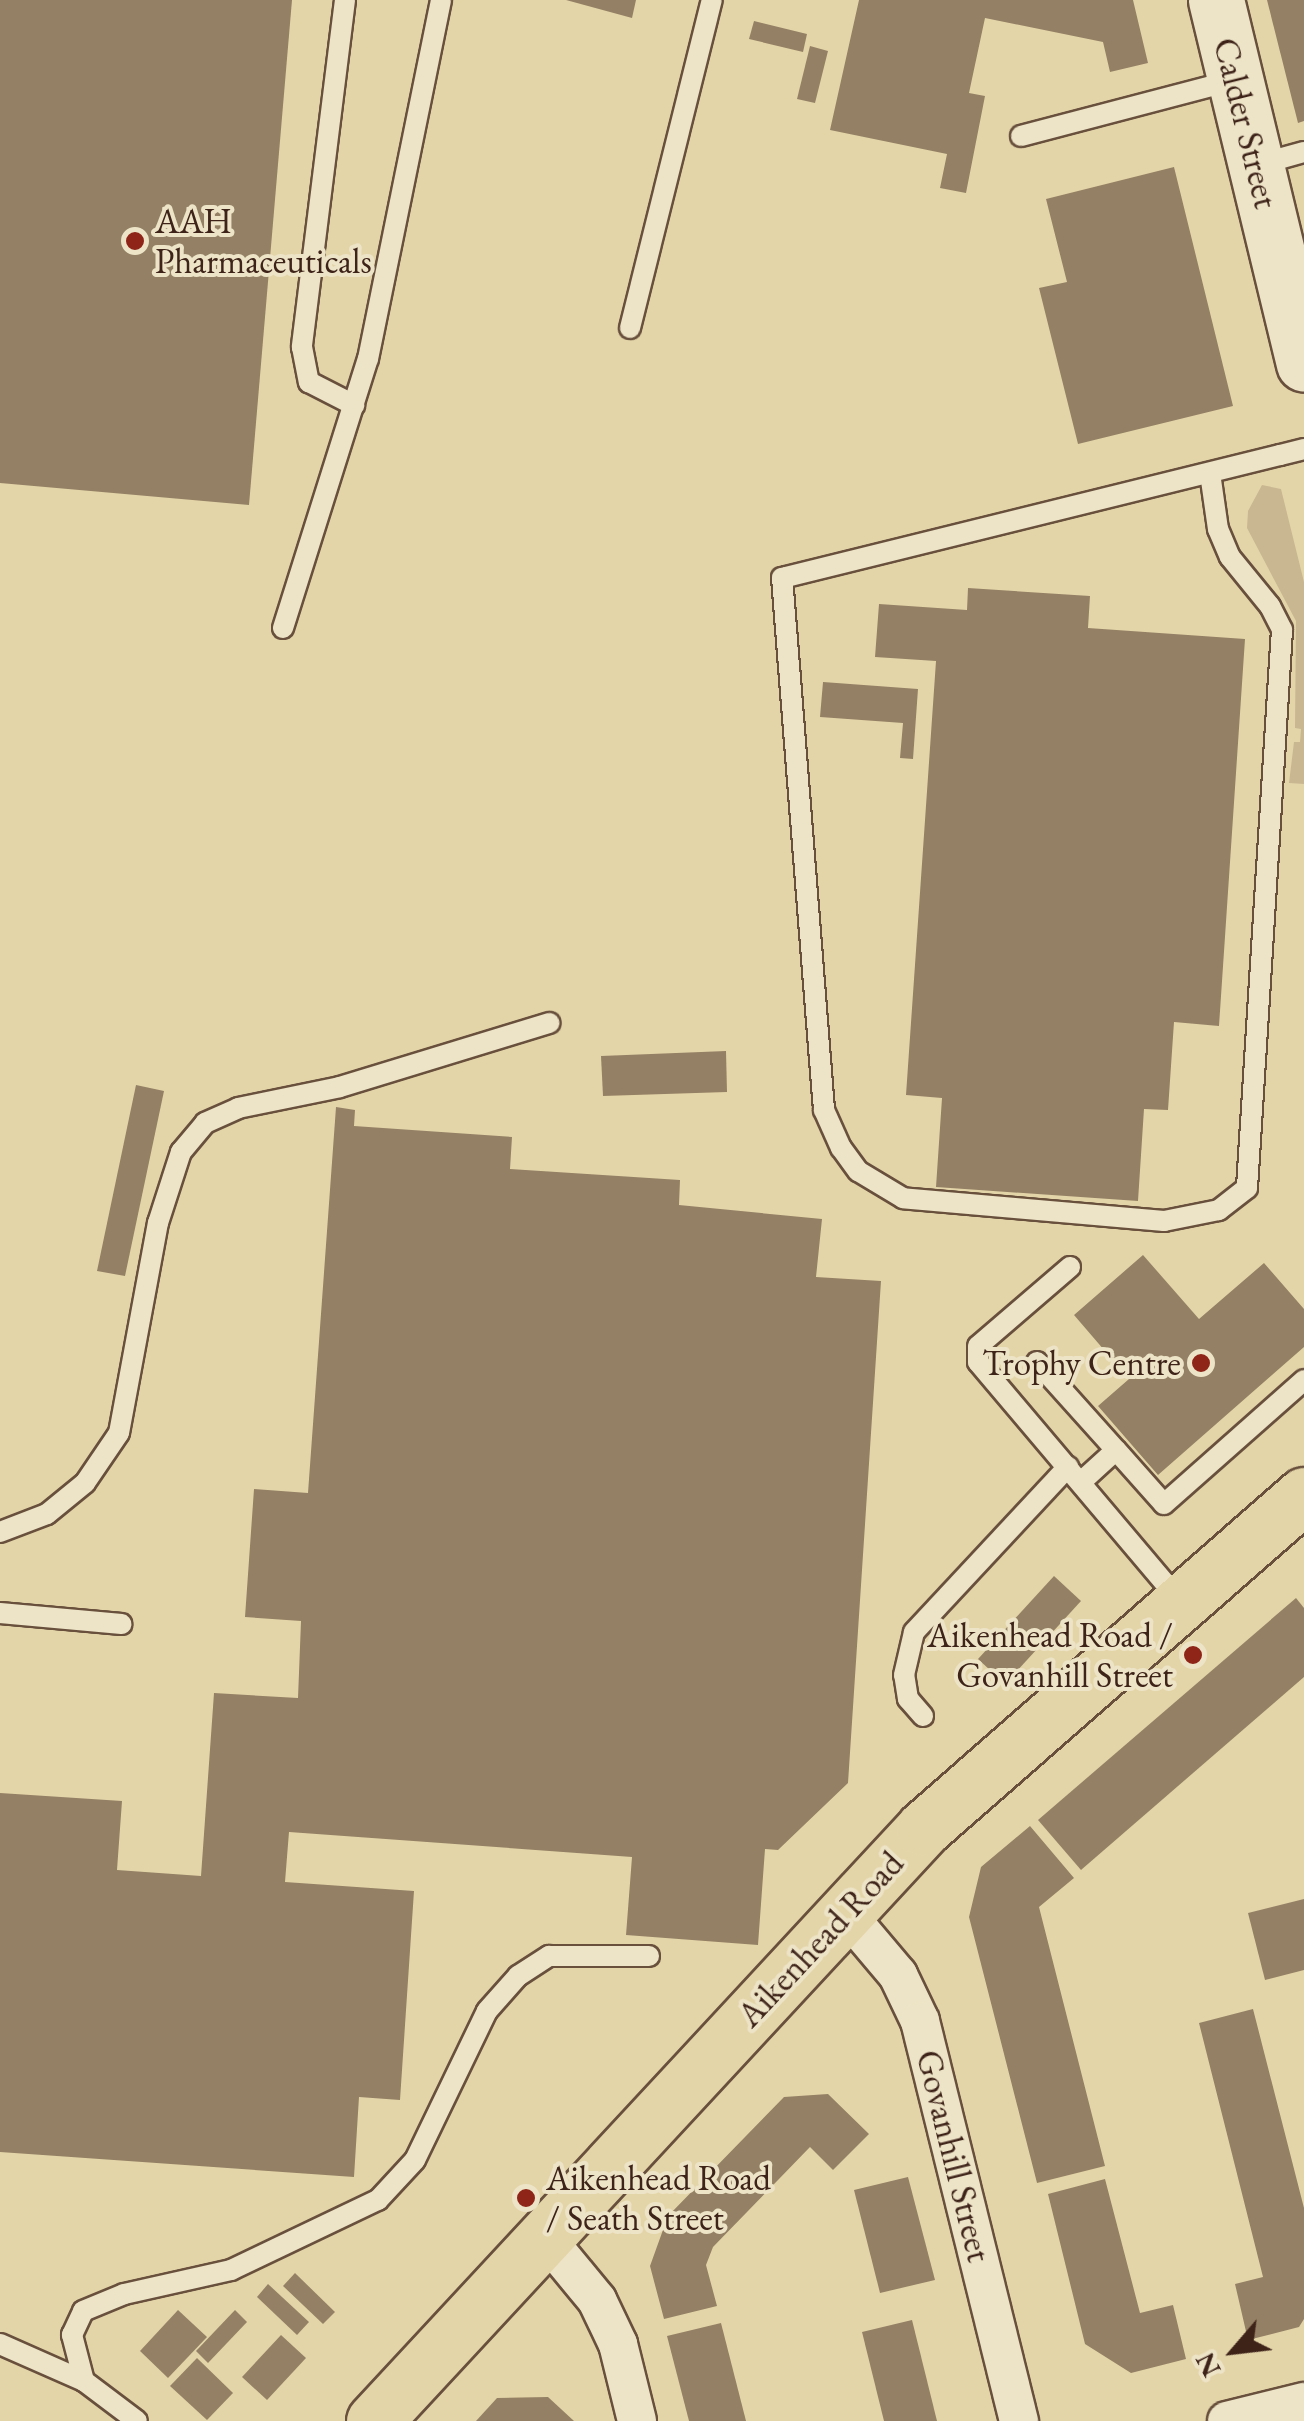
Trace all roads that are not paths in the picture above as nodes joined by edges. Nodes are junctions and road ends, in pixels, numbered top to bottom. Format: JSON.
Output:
{"nodes":[{"id":1,"x":344,"y":0,"type":"edge"},
{"id":2,"x":442,"y":0,"type":"edge"},
{"id":3,"x":712,"y":0,"type":"edge"},
{"id":4,"x":1216,"y":0,"type":"edge"},
{"id":5,"x":1236,"y":80,"type":"junction"},
{"id":6,"x":1021,"y":136,"type":"dead end"},
{"id":7,"x":1280,"y":159,"type":"edge"},
{"id":8,"x":630,"y":328,"type":"dead end"},
{"id":9,"x":1304,"y":363,"type":"edge"},
{"id":10,"x":354,"y":405,"type":"junction"},
{"id":11,"x":1304,"y":450,"type":"edge"},
{"id":12,"x":1210,"y":472,"type":"junction"},
{"id":13,"x":282,"y":628,"type":"dead end"},
{"id":14,"x":549,"y":1023,"type":"dead end"},
{"id":15,"x":1070,"y":1267,"type":"dead end"},
{"id":16,"x":1038,"y":1362,"type":"dead end"},
{"id":17,"x":1304,"y":1380,"type":"edge"},
{"id":18,"x":1116,"y":1450,"type":"junction"},
{"id":19,"x":1074,"y":1474,"type":"junction"},
{"id":20,"x":1304,"y":1495,"type":"edge"},
{"id":21,"x":0,"y":1532,"type":"edge"},
{"id":22,"x":1181,"y":1602,"type":"junction"},
{"id":23,"x":0,"y":1613,"type":"edge"},
{"id":24,"x":122,"y":1624,"type":"dead end"},
{"id":25,"x":923,"y":1716,"type":"dead end"},
{"id":26,"x":844,"y":1911,"type":"junction"},
{"id":27,"x":649,"y":1956,"type":"dead end"},
{"id":28,"x":546,"y":2237,"type":"junction"},
{"id":29,"x":0,"y":2344,"type":"edge"},
{"id":30,"x":84,"y":2381,"type":"junction"},
{"id":31,"x":1304,"y":2402,"type":"edge"},
{"id":32,"x":138,"y":2421,"type":"edge"},
{"id":33,"x":374,"y":2421,"type":"edge"},
{"id":34,"x":637,"y":2421,"type":"edge"},
{"id":35,"x":1019,"y":2421,"type":"edge"},
{"id":36,"x":1228,"y":2421,"type":"edge"}],
"edges":[{"from":1,"to":10,"type":"lane"},
{"from":2,"to":10,"type":"lane"},
{"from":3,"to":8,"type":"lane"},
{"from":4,"to":5,"type":"main road","name":"Calder Street"},
{"from":5,"to":6,"type":"lane"},
{"from":5,"to":7,"type":"main road","name":"Calder Street"},
{"from":7,"to":9,"type":"main road","name":"Calder Street"},
{"from":10,"to":13,"type":"lane"},
{"from":11,"to":12,"type":"lane"},
{"from":12,"to":12,"type":"lane"},
{"from":14,"to":21,"type":"lane"},
{"from":15,"to":19,"type":"lane"},
{"from":16,"to":18,"type":"lane"},
{"from":17,"to":18,"type":"lane"},
{"from":18,"to":19,"type":"lane"},
{"from":19,"to":22,"type":"lane"},
{"from":19,"to":25,"type":"lane"},
{"from":20,"to":22,"type":"main road","name":"Aikenhead Road"},
{"from":22,"to":26,"type":"main road","name":"Aikenhead Road"},
{"from":23,"to":24,"type":"lane"},
{"from":26,"to":28,"type":"main road","name":"Aikenhead Road"},
{"from":26,"to":35,"type":"street","name":"Govanhill Street"},
{"from":27,"to":30,"type":"lane"},
{"from":28,"to":33,"type":"main road","name":"Aikenhead Road"},
{"from":28,"to":34,"type":"street"},
{"from":29,"to":30,"type":"lane"},
{"from":30,"to":32,"type":"lane"},
{"from":31,"to":36,"type":"street"}]}
